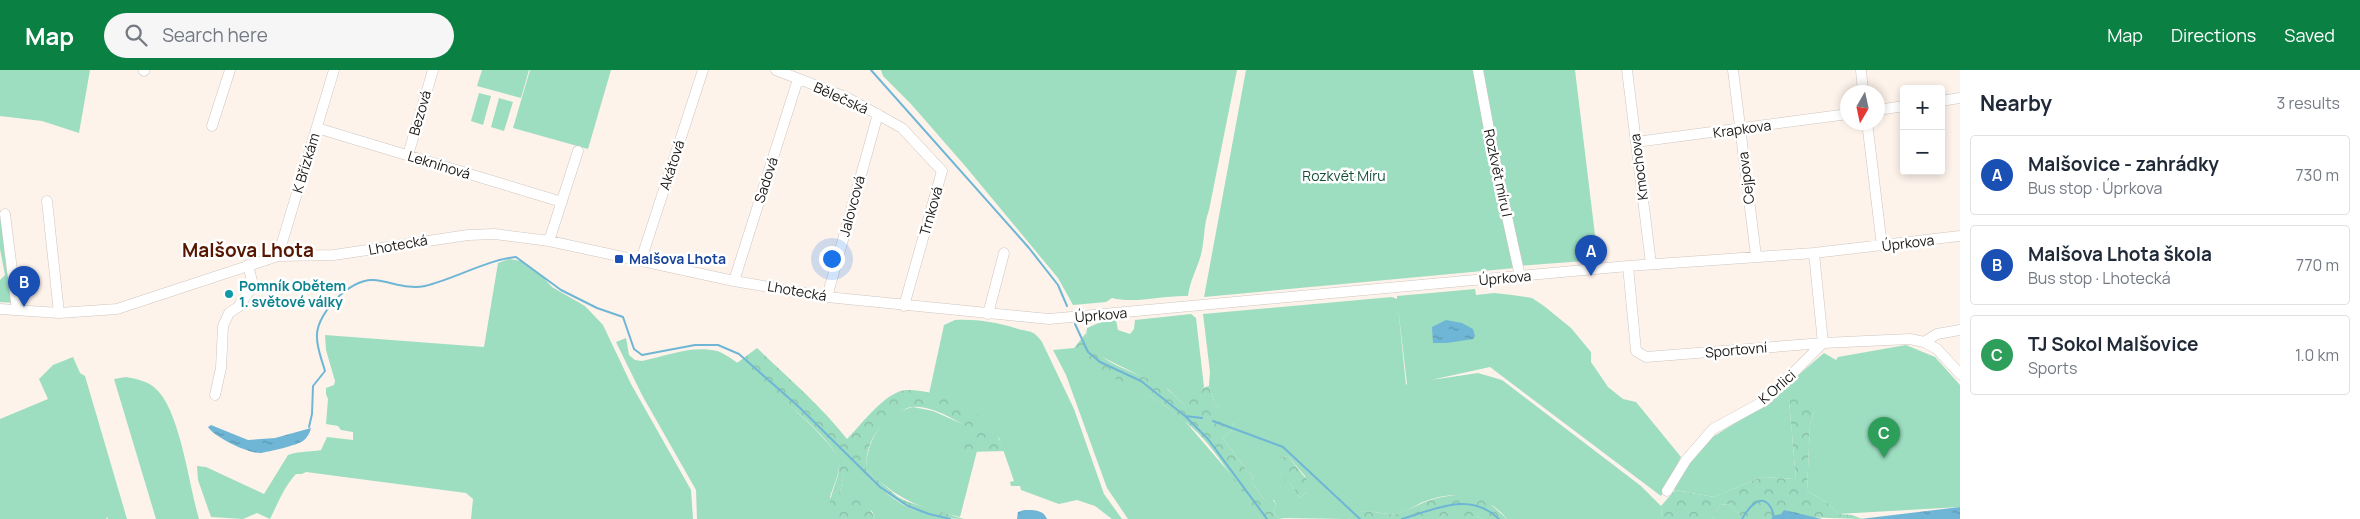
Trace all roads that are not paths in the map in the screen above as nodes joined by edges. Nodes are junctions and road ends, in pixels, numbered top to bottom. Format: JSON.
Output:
{"nodes":[{"id":1,"x":230,"y":70,"type":"edge"},
{"id":2,"x":334,"y":70,"type":"edge"},
{"id":3,"x":432,"y":70,"type":"edge"},
{"id":4,"x":703,"y":70,"type":"edge"},
{"id":5,"x":776,"y":70,"type":"edge"},
{"id":6,"x":1478,"y":70,"type":"edge"},
{"id":7,"x":1627,"y":70,"type":"edge"},
{"id":8,"x":1733,"y":70,"type":"edge"},
{"id":9,"x":1861,"y":70,"type":"edge"},
{"id":10,"x":798,"y":79,"type":"junction"},
{"id":11,"x":1862,"y":85,"type":"edge"},
{"id":12,"x":1960,"y":98,"type":"edge"},
{"id":13,"x":1945,"y":100,"type":"edge"},
{"id":14,"x":1900,"y":107,"type":"edge"},
{"id":15,"x":1885,"y":109,"type":"edge"},
{"id":16,"x":878,"y":114,"type":"junction"},
{"id":17,"x":1840,"y":115,"type":"edge"},
{"id":18,"x":212,"y":126,"type":"dead end"},
{"id":19,"x":317,"y":128,"type":"junction"},
{"id":20,"x":1740,"y":130,"type":"junction"},
{"id":21,"x":1868,"y":130,"type":"edge"},
{"id":22,"x":1636,"y":142,"type":"junction"},
{"id":23,"x":578,"y":152,"type":"dead end"},
{"id":24,"x":408,"y":155,"type":"junction"},
{"id":25,"x":47,"y":201,"type":"dead end"},
{"id":26,"x":562,"y":202,"type":"junction"},
{"id":27,"x":5,"y":214,"type":"dead end"},
{"id":28,"x":1960,"y":236,"type":"edge"},
{"id":29,"x":549,"y":240,"type":"junction"},
{"id":30,"x":1882,"y":246,"type":"junction"},
{"id":31,"x":1814,"y":253,"type":"junction"},
{"id":32,"x":1004,"y":254,"type":"dead end"},
{"id":33,"x":278,"y":256,"type":"junction"},
{"id":34,"x":1756,"y":256,"type":"junction"},
{"id":35,"x":641,"y":260,"type":"junction"},
{"id":36,"x":1651,"y":264,"type":"junction"},
{"id":37,"x":248,"y":265,"type":"junction"},
{"id":38,"x":1628,"y":266,"type":"junction"},
{"id":39,"x":1520,"y":276,"type":"junction"},
{"id":40,"x":734,"y":281,"type":"junction"},
{"id":41,"x":827,"y":297,"type":"junction"},
{"id":42,"x":904,"y":306,"type":"junction"},
{"id":43,"x":0,"y":309,"type":"edge"},
{"id":44,"x":17,"y":310,"type":"junction"},
{"id":45,"x":60,"y":313,"type":"junction"},
{"id":46,"x":988,"y":314,"type":"junction"},
{"id":47,"x":1049,"y":319,"type":"joint"},
{"id":48,"x":1960,"y":330,"type":"edge"},
{"id":49,"x":1924,"y":342,"type":"junction"},
{"id":50,"x":1823,"y":343,"type":"junction"},
{"id":51,"x":1960,"y":374,"type":"edge"},
{"id":52,"x":215,"y":395,"type":"dead end"},
{"id":53,"x":1667,"y":491,"type":"dead end"}],
"edges":[{"from":1,"to":18,"type":"street"},
{"from":2,"to":19,"type":"street","name":"K Břízkám"},
{"from":3,"to":24,"type":"street","name":"Bezová"},
{"from":4,"to":35,"type":"street","name":"Akátová"},
{"from":5,"to":10,"type":"street","name":"Bělečská"},
{"from":6,"to":39,"type":"street","name":"Rozkvět míru I"},
{"from":7,"to":22,"type":"street","name":"Kmochova"},
{"from":8,"to":20,"type":"street","name":"Cejpova"},
{"from":9,"to":11,"type":"street"},
{"from":10,"to":16,"type":"street","name":"Bělečská"},
{"from":10,"to":40,"type":"street","name":"Sadová"},
{"from":12,"to":13,"type":"street"},
{"from":14,"to":15,"type":"street"},
{"from":16,"to":41,"type":"street","name":"Jalovcová"},
{"from":16,"to":42,"type":"street","name":"Trnková"},
{"from":17,"to":20,"type":"street","name":"Krapkova"},
{"from":19,"to":24,"type":"street","name":"Leknínová"},
{"from":19,"to":33,"type":"street","name":"K Břízkám"},
{"from":20,"to":22,"type":"street","name":"Krapkova"},
{"from":20,"to":34,"type":"street","name":"Cejpova"},
{"from":21,"to":30,"type":"street"},
{"from":22,"to":36,"type":"street","name":"Kmochova"},
{"from":23,"to":26,"type":"street"},
{"from":24,"to":26,"type":"street","name":"Leknínová"},
{"from":25,"to":45,"type":"street"},
{"from":26,"to":29,"type":"street"},
{"from":27,"to":44,"type":"street"},
{"from":28,"to":30,"type":"street","name":"Úprkova"},
{"from":29,"to":33,"type":"street","name":"Lhotecká"},
{"from":29,"to":35,"type":"street","name":"Lhotecká"},
{"from":30,"to":31,"type":"street","name":"Úprkova"},
{"from":31,"to":34,"type":"street","name":"Úprkova"},
{"from":31,"to":50,"type":"street"},
{"from":32,"to":46,"type":"street"},
{"from":33,"to":37,"type":"street","name":"Lhotecká"},
{"from":34,"to":36,"type":"street","name":"Úprkova"},
{"from":35,"to":40,"type":"street","name":"Lhotecká"},
{"from":36,"to":38,"type":"street","name":"Úprkova"},
{"from":37,"to":45,"type":"street","name":"Lhotecká"},
{"from":37,"to":52,"type":"street"},
{"from":38,"to":39,"type":"street","name":"Úprkova"},
{"from":38,"to":50,"type":"street","name":"Sportovní"},
{"from":39,"to":47,"type":"street","name":"Úprkova"},
{"from":40,"to":41,"type":"street","name":"Lhotecká"},
{"from":41,"to":42,"type":"street","name":"Lhotecká"},
{"from":42,"to":46,"type":"street","name":"Lhotecká"},
{"from":43,"to":44,"type":"street","name":"Lhotecká"},
{"from":44,"to":45,"type":"street","name":"Lhotecká"},
{"from":46,"to":47,"type":"street","name":"Lhotecká"},
{"from":48,"to":49,"type":"street","name":"Sportovní"},
{"from":49,"to":50,"type":"street","name":"Sportovní"},
{"from":49,"to":51,"type":"street"},
{"from":50,"to":53,"type":"street","name":"K Orlici"}]}
